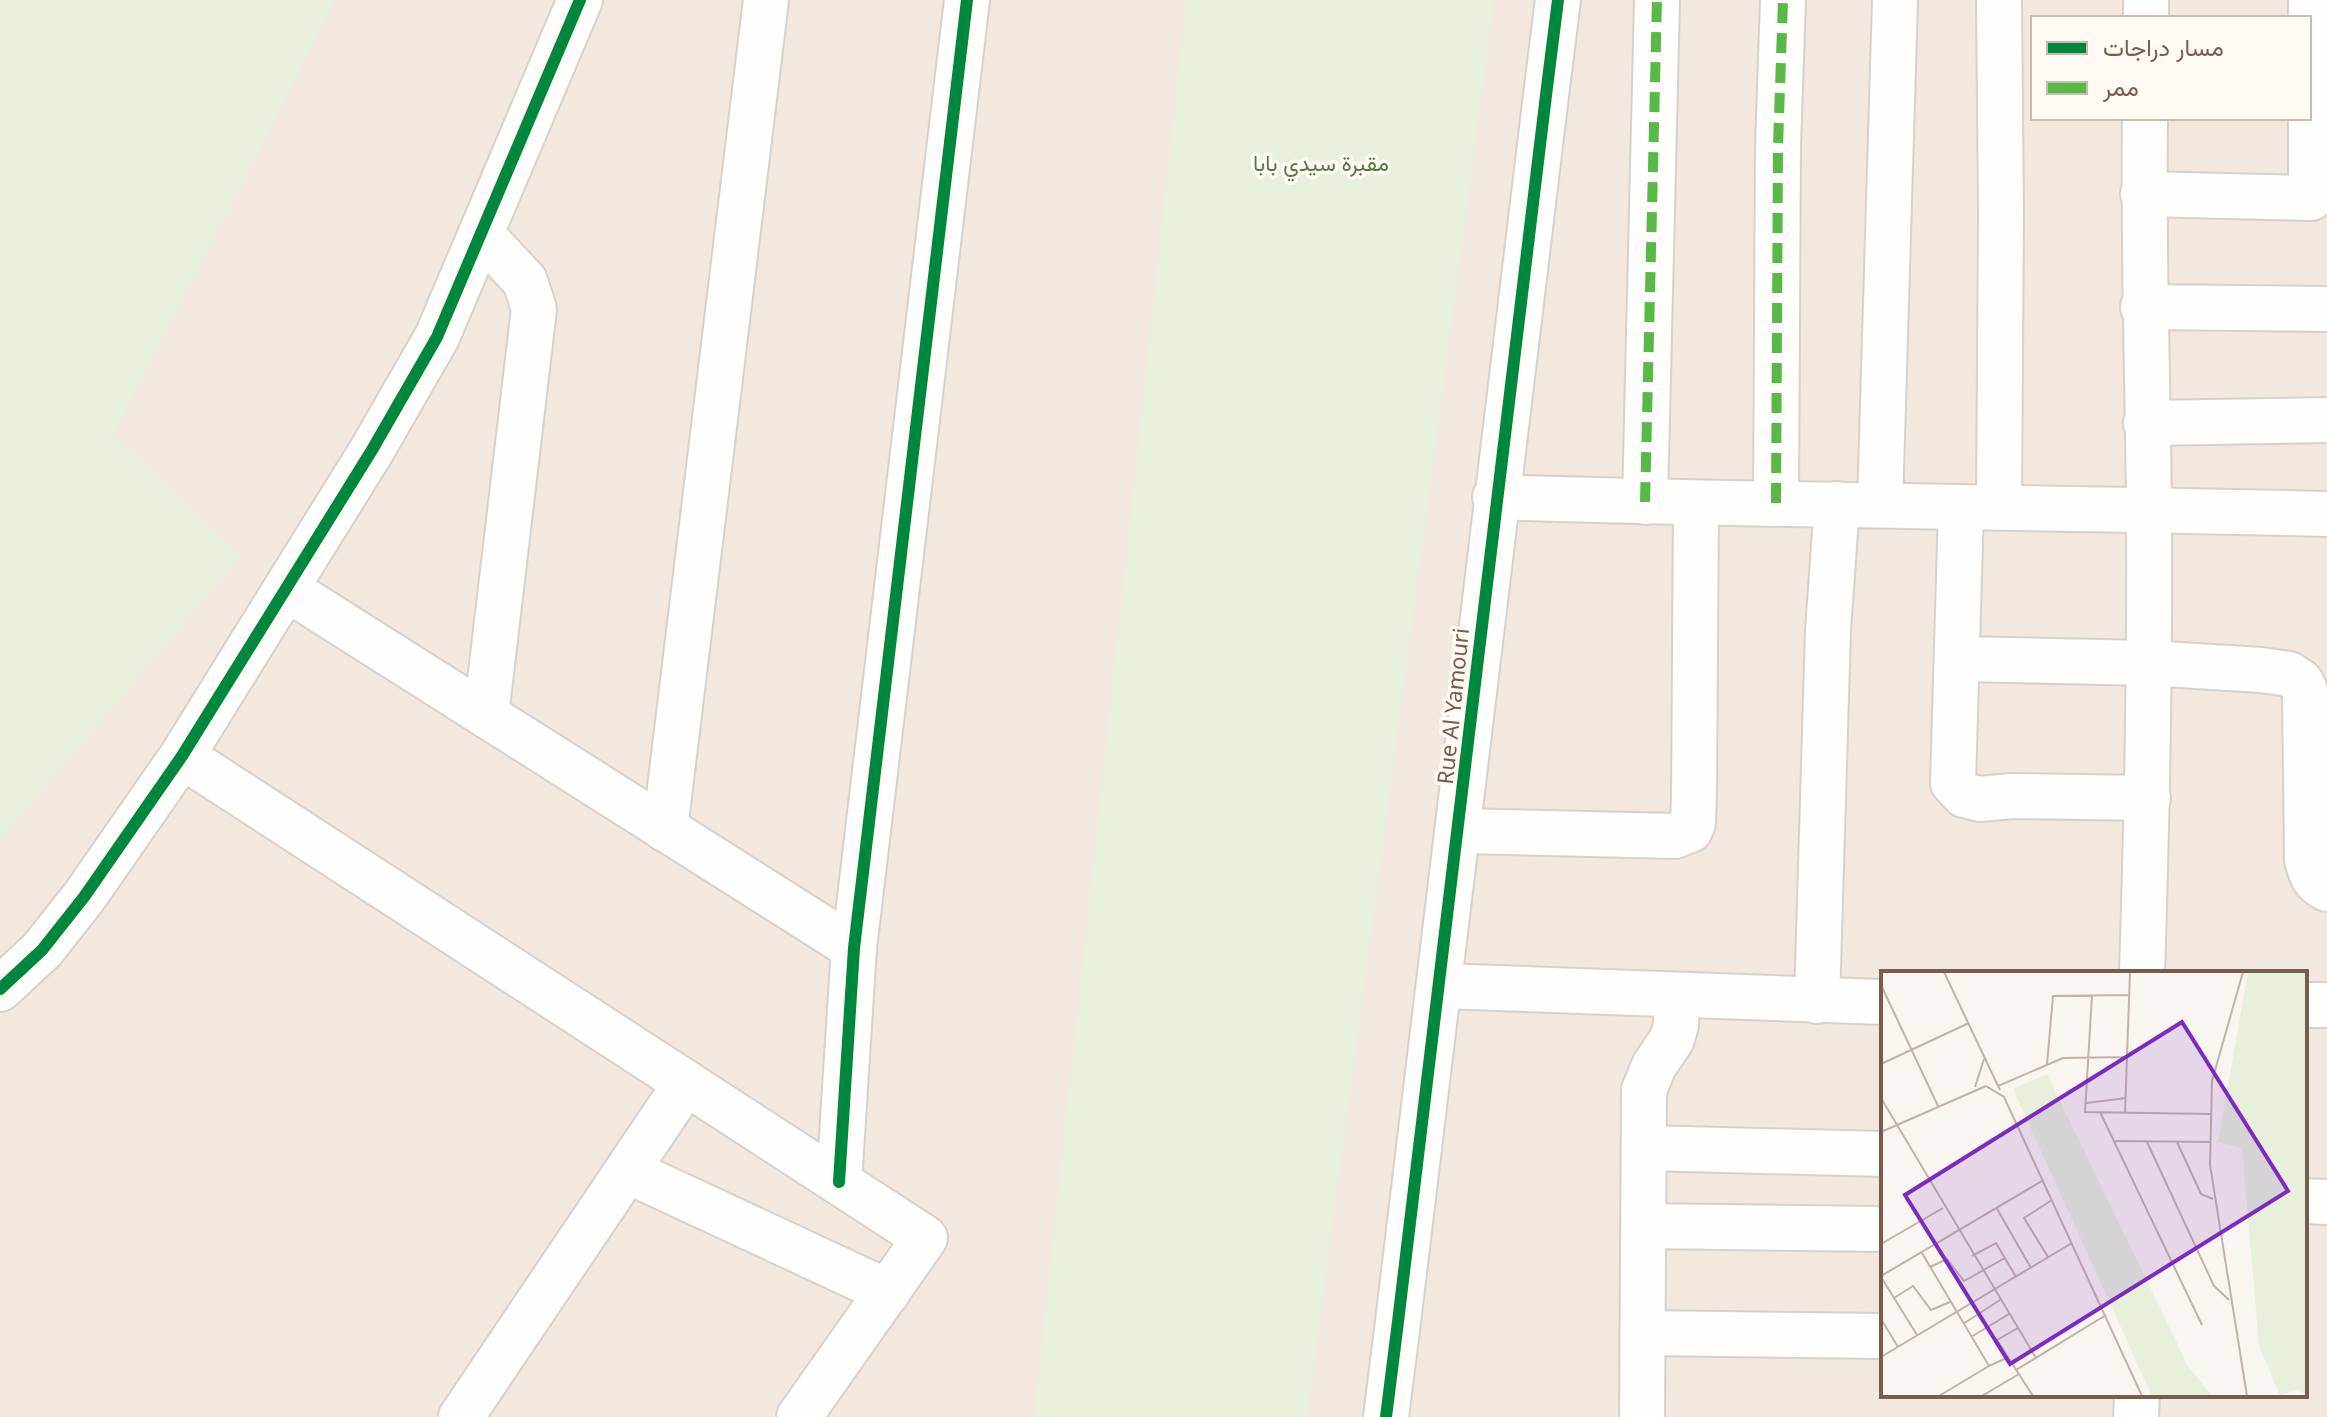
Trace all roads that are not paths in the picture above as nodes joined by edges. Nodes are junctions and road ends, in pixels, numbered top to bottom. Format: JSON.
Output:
{"nodes":[{"id":1,"x":580,"y":0,"type":"edge"},
{"id":2,"x":766,"y":0,"type":"edge"},
{"id":3,"x":967,"y":0,"type":"edge"},
{"id":4,"x":1558,"y":0,"type":"edge"},
{"id":5,"x":1657,"y":0,"type":"edge"},
{"id":6,"x":1783,"y":0,"type":"edge"},
{"id":7,"x":1895,"y":0,"type":"edge"},
{"id":8,"x":1999,"y":0,"type":"edge"},
{"id":9,"x":2311,"y":0,"type":"edge"},
{"id":10,"x":2319,"y":49,"type":"edge"},
{"id":11,"x":2145,"y":120,"type":"edge"},
{"id":12,"x":2143,"y":194,"type":"junction"},
{"id":13,"x":2319,"y":198,"type":"edge"},
{"id":14,"x":481,"y":234,"type":"junction"},
{"id":15,"x":2143,"y":307,"type":"junction"},
{"id":16,"x":2327,"y":309,"type":"edge"},
{"id":17,"x":2327,"y":420,"type":"edge"},
{"id":18,"x":2146,"y":423,"type":"junction"},
{"id":19,"x":1495,"y":497,"type":"junction"},
{"id":20,"x":1645,"y":502,"type":"junction"},
{"id":21,"x":1776,"y":503,"type":"junction"},
{"id":22,"x":1696,"y":504,"type":"junction"},
{"id":23,"x":1837,"y":504,"type":"junction"},
{"id":24,"x":1880,"y":505,"type":"junction"},
{"id":25,"x":1980,"y":507,"type":"junction"},
{"id":26,"x":2149,"y":510,"type":"junction"},
{"id":27,"x":2327,"y":514,"type":"edge"},
{"id":28,"x":287,"y":589,"type":"junction"},
{"id":29,"x":1958,"y":659,"type":"junction"},
{"id":30,"x":2148,"y":663,"type":"junction"},
{"id":31,"x":486,"y":715,"type":"junction"},
{"id":32,"x":182,"y":756,"type":"junction"},
{"id":33,"x":2148,"y":798,"type":"junction"},
{"id":34,"x":665,"y":829,"type":"junction"},
{"id":35,"x":1459,"y":831,"type":"junction"},
{"id":36,"x":2327,"y":889,"type":"edge"},
{"id":37,"x":854,"y":948,"type":"junction"},
{"id":38,"x":2142,"y":971,"type":"edge"},
{"id":39,"x":1441,"y":986,"type":"junction"},
{"id":40,"x":0,"y":989,"type":"edge"},
{"id":41,"x":1677,"y":996,"type":"junction"},
{"id":42,"x":1817,"y":1001,"type":"junction"},
{"id":43,"x":1881,"y":1002,"type":"edge"},
{"id":44,"x":686,"y":1083,"type":"junction"},
{"id":45,"x":1644,"y":1148,"type":"junction"},
{"id":46,"x":1881,"y":1154,"type":"edge"},
{"id":47,"x":628,"y":1171,"type":"junction"},
{"id":48,"x":839,"y":1182,"type":"junction"},
{"id":49,"x":2307,"y":1201,"type":"edge"},
{"id":50,"x":2327,"y":1202,"type":"edge"},
{"id":51,"x":1644,"y":1226,"type":"junction"},
{"id":52,"x":1881,"y":1229,"type":"edge"},
{"id":53,"x":888,"y":1292,"type":"junction"},
{"id":54,"x":1643,"y":1333,"type":"junction"},
{"id":55,"x":1881,"y":1336,"type":"edge"},
{"id":56,"x":2137,"y":1397,"type":"edge"},
{"id":57,"x":463,"y":1416,"type":"edge"},
{"id":58,"x":799,"y":1417,"type":"edge"},
{"id":59,"x":1386,"y":1417,"type":"edge"},
{"id":60,"x":1642,"y":1417,"type":"edge"},
{"id":61,"x":2136,"y":1417,"type":"edge"}],
"edges":[{"from":1,"to":14,"type":"street"},
{"from":2,"to":34,"type":"street"},
{"from":3,"to":37,"type":"street"},
{"from":4,"to":19,"type":"street","name":"Rue Al Yamouri"},
{"from":5,"to":20,"type":"street"},
{"from":6,"to":21,"type":"street"},
{"from":7,"to":24,"type":"street"},
{"from":8,"to":25,"type":"street"},
{"from":9,"to":10,"type":"street"},
{"from":10,"to":13,"type":"street"},
{"from":11,"to":12,"type":"street"},
{"from":12,"to":13,"type":"street"},
{"from":12,"to":15,"type":"street"},
{"from":14,"to":28,"type":"street"},
{"from":14,"to":31,"type":"street"},
{"from":15,"to":16,"type":"street"},
{"from":15,"to":18,"type":"street"},
{"from":17,"to":18,"type":"street"},
{"from":18,"to":26,"type":"street"},
{"from":19,"to":20,"type":"street"},
{"from":19,"to":35,"type":"street","name":"Rue Al Yamouri"},
{"from":20,"to":22,"type":"street"},
{"from":21,"to":22,"type":"street"},
{"from":21,"to":23,"type":"street"},
{"from":22,"to":35,"type":"street"},
{"from":23,"to":24,"type":"street"},
{"from":23,"to":42,"type":"street"},
{"from":24,"to":25,"type":"street"},
{"from":25,"to":26,"type":"street"},
{"from":25,"to":29,"type":"street"},
{"from":26,"to":27,"type":"street"},
{"from":26,"to":30,"type":"street"},
{"from":28,"to":31,"type":"street"},
{"from":28,"to":32,"type":"street"},
{"from":29,"to":30,"type":"street"},
{"from":29,"to":33,"type":"street"},
{"from":30,"to":33,"type":"street"},
{"from":30,"to":36,"type":"street"},
{"from":31,"to":34,"type":"street"},
{"from":32,"to":40,"type":"street"},
{"from":32,"to":44,"type":"street"},
{"from":33,"to":38,"type":"street"},
{"from":34,"to":37,"type":"street"},
{"from":35,"to":39,"type":"street","name":"Rue Al Yamouri"},
{"from":37,"to":48,"type":"street"},
{"from":39,"to":41,"type":"street"},
{"from":39,"to":59,"type":"street","name":"Rue Al Yamouri"},
{"from":41,"to":42,"type":"street"},
{"from":41,"to":45,"type":"street"},
{"from":42,"to":43,"type":"street"},
{"from":44,"to":47,"type":"street"},
{"from":44,"to":48,"type":"street"},
{"from":45,"to":46,"type":"street"},
{"from":45,"to":51,"type":"street"},
{"from":47,"to":53,"type":"street"},
{"from":47,"to":57,"type":"street"},
{"from":48,"to":53,"type":"street"},
{"from":49,"to":50,"type":"street"},
{"from":51,"to":52,"type":"street"},
{"from":51,"to":54,"type":"street"},
{"from":53,"to":58,"type":"street"},
{"from":54,"to":55,"type":"street"},
{"from":54,"to":60,"type":"street"},
{"from":56,"to":61,"type":"street"}]}
